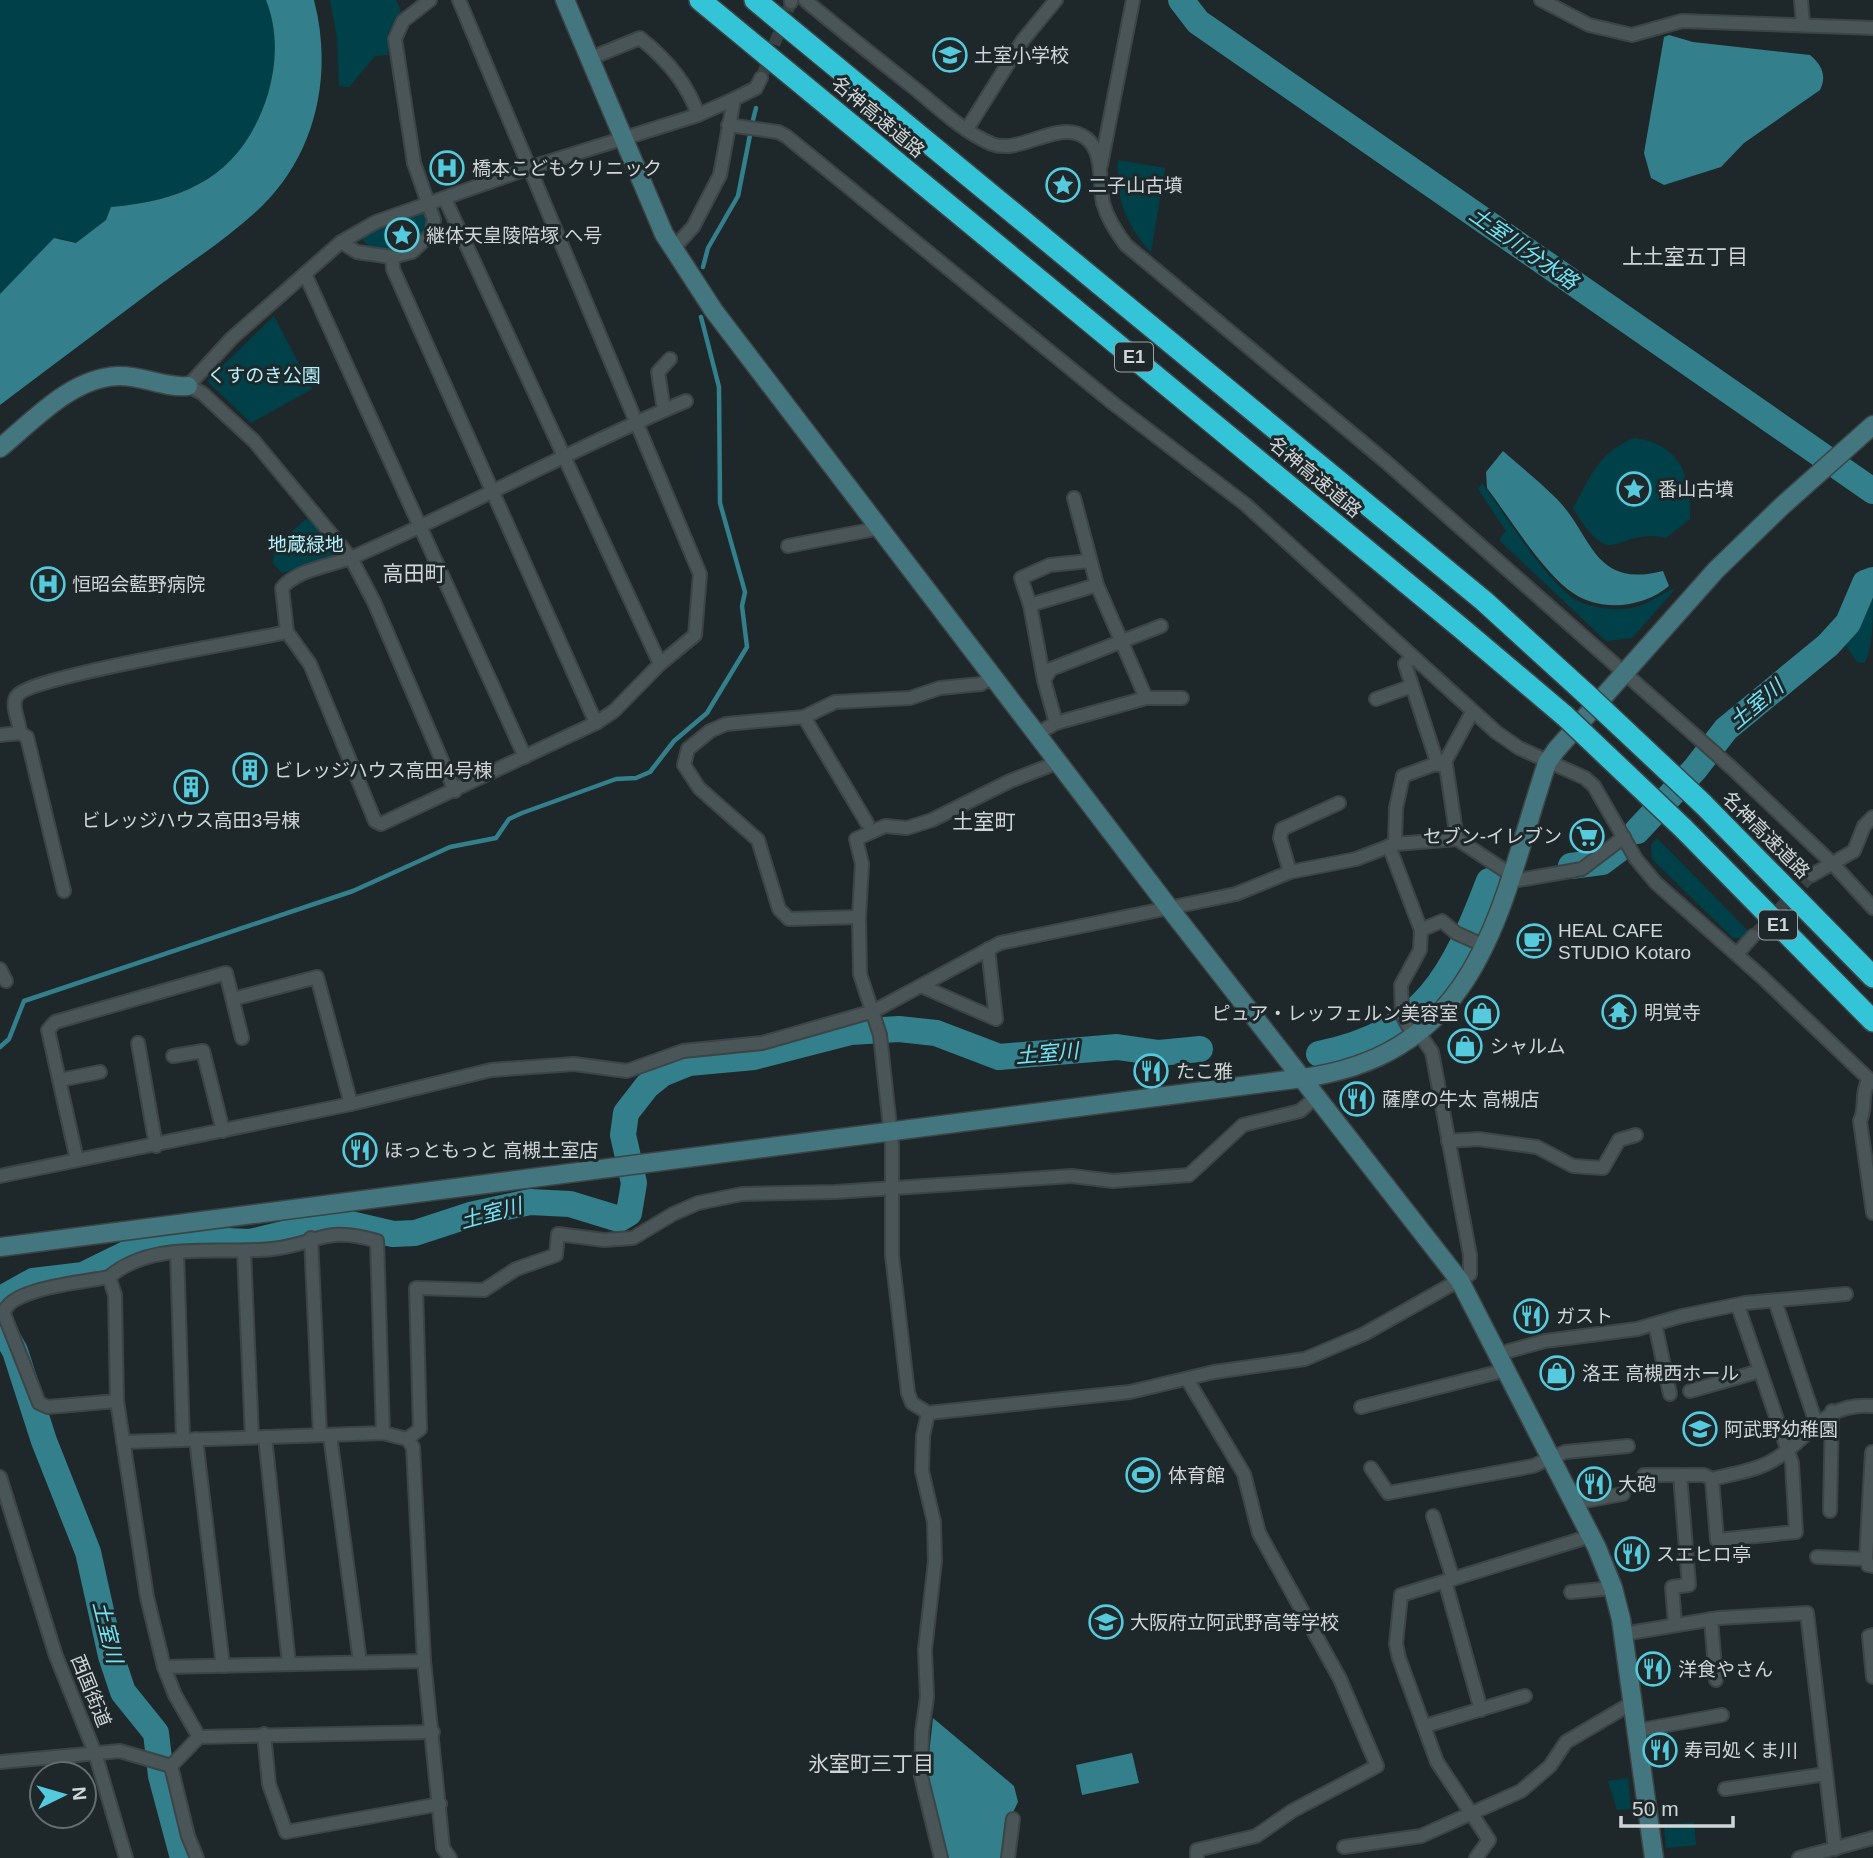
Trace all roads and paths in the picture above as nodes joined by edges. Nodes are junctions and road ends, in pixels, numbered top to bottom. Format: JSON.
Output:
{"nodes":[{"id":1,"x":430,"y":0,"type":"edge"},
{"id":2,"x":459,"y":0,"type":"edge"},
{"id":3,"x":565,"y":0,"type":"edge"},
{"id":4,"x":701,"y":0,"type":"edge"},
{"id":5,"x":755,"y":0,"type":"edge"},
{"id":6,"x":805,"y":0,"type":"edge"},
{"id":7,"x":1056,"y":0,"type":"edge"},
{"id":8,"x":1133,"y":0,"type":"edge"},
{"id":9,"x":1541,"y":0,"type":"edge"},
{"id":10,"x":1801,"y":0,"type":"edge"},
{"id":11,"x":1803,"y":25,"type":"junction"},
{"id":12,"x":1873,"y":27,"type":"edge"},
{"id":13,"x":592,"y":58,"type":"junction"},
{"id":14,"x":761,"y":78,"type":"tunnel mouth"},
{"id":15,"x":734,"y":99,"type":"junction"},
{"id":16,"x":698,"y":115,"type":"junction"},
{"id":17,"x":731,"y":125,"type":"junction"},
{"id":18,"x":967,"y":129,"type":"junction"},
{"id":19,"x":623,"y":138,"type":"junction"},
{"id":20,"x":529,"y":168,"type":"junction"},
{"id":21,"x":1099,"y":172,"type":"junction"},
{"id":22,"x":445,"y":199,"type":"junction"},
{"id":23,"x":428,"y":203,"type":"junction"},
{"id":24,"x":341,"y":242,"type":"junction"},
{"id":25,"x":672,"y":250,"type":"junction"},
{"id":26,"x":392,"y":257,"type":"junction"},
{"id":27,"x":305,"y":274,"type":"junction"},
{"id":28,"x":670,"y":359,"type":"dead end"},
{"id":29,"x":188,"y":386,"type":"junction"},
{"id":30,"x":686,"y":401,"type":"dead end"},
{"id":31,"x":664,"y":410,"type":"junction"},
{"id":32,"x":638,"y":422,"type":"junction"},
{"id":33,"x":1873,"y":425,"type":"edge"},
{"id":34,"x":0,"y":448,"type":"edge"},
{"id":35,"x":567,"y":458,"type":"junction"},
{"id":36,"x":494,"y":491,"type":"junction"},
{"id":37,"x":1074,"y":498,"type":"dead end"},
{"id":38,"x":420,"y":526,"type":"junction"},
{"id":39,"x":880,"y":528,"type":"junction"},
{"id":40,"x":788,"y":546,"type":"dead end"},
{"id":41,"x":351,"y":558,"type":"junction"},
{"id":42,"x":1089,"y":561,"type":"junction"},
{"id":43,"x":1097,"y":585,"type":"junction"},
{"id":44,"x":1030,"y":605,"type":"junction"},
{"id":45,"x":1161,"y":626,"type":"dead end"},
{"id":46,"x":287,"y":632,"type":"junction"},
{"id":47,"x":1123,"y":641,"type":"junction"},
{"id":48,"x":1413,"y":657,"type":"junction"},
{"id":49,"x":660,"y":664,"type":"junction"},
{"id":50,"x":1623,"y":673,"type":"junction"},
{"id":51,"x":993,"y":677,"type":"junction"},
{"id":52,"x":1044,"y":680,"type":"junction"},
{"id":53,"x":1412,"y":686,"type":"junction"},
{"id":54,"x":1146,"y":698,"type":"junction"},
{"id":55,"x":1182,"y":698,"type":"dead end"},
{"id":56,"x":1376,"y":698,"type":"dead end"},
{"id":57,"x":1470,"y":716,"type":"dead end"},
{"id":58,"x":804,"y":718,"type":"junction"},
{"id":59,"x":596,"y":723,"type":"junction"},
{"id":60,"x":1056,"y":723,"type":"junction"},
{"id":61,"x":20,"y":733,"type":"junction"},
{"id":62,"x":1038,"y":733,"type":"junction"},
{"id":63,"x":0,"y":736,"type":"edge"},
{"id":64,"x":525,"y":757,"type":"junction"},
{"id":65,"x":1059,"y":762,"type":"junction"},
{"id":66,"x":1547,"y":763,"type":"junction"},
{"id":67,"x":1438,"y":765,"type":"junction"},
{"id":68,"x":455,"y":791,"type":"junction"},
{"id":69,"x":1339,"y":803,"type":"dead end"},
{"id":70,"x":1873,"y":817,"type":"edge"},
{"id":71,"x":867,"y":823,"type":"dead end"},
{"id":72,"x":1624,"y":837,"type":"junction"},
{"id":73,"x":1457,"y":839,"type":"junction"},
{"id":74,"x":1392,"y":845,"type":"junction"},
{"id":75,"x":1833,"y":864,"type":"junction"},
{"id":76,"x":1290,"y":872,"type":"junction"},
{"id":77,"x":1812,"y":876,"type":"tunnel mouth"},
{"id":78,"x":1509,"y":878,"type":"junction"},
{"id":79,"x":64,"y":891,"type":"dead end"},
{"id":80,"x":1873,"y":908,"type":"edge"},
{"id":81,"x":1170,"y":909,"type":"junction"},
{"id":82,"x":859,"y":917,"type":"junction"},
{"id":83,"x":1421,"y":930,"type":"junction"},
{"id":84,"x":1753,"y":936,"type":"tunnel mouth"},
{"id":85,"x":1485,"y":946,"type":"junction"},
{"id":86,"x":988,"y":949,"type":"junction"},
{"id":87,"x":1737,"y":954,"type":"junction"},
{"id":88,"x":1873,"y":977,"type":"edge"},
{"id":89,"x":922,"y":986,"type":"junction"},
{"id":90,"x":233,"y":999,"type":"junction"},
{"id":91,"x":874,"y":1011,"type":"junction"},
{"id":92,"x":1873,"y":1021,"type":"edge"},
{"id":93,"x":1417,"y":1035,"type":"junction"},
{"id":94,"x":242,"y":1038,"type":"dead end"},
{"id":95,"x":138,"y":1043,"type":"dead end"},
{"id":96,"x":173,"y":1056,"type":"dead end"},
{"id":97,"x":100,"y":1072,"type":"dead end"},
{"id":98,"x":1303,"y":1078,"type":"junction"},
{"id":99,"x":60,"y":1080,"type":"junction"},
{"id":100,"x":1871,"y":1081,"type":"edge"},
{"id":101,"x":351,"y":1104,"type":"junction"},
{"id":102,"x":1308,"y":1104,"type":"dead end"},
{"id":103,"x":891,"y":1131,"type":"junction"},
{"id":104,"x":223,"y":1132,"type":"junction"},
{"id":105,"x":1636,"y":1135,"type":"dead end"},
{"id":106,"x":1448,"y":1142,"type":"junction"},
{"id":107,"x":156,"y":1146,"type":"junction"},
{"id":108,"x":78,"y":1160,"type":"junction"},
{"id":109,"x":0,"y":1176,"type":"edge"},
{"id":110,"x":893,"y":1187,"type":"junction"},
{"id":111,"x":1873,"y":1213,"type":"edge"},
{"id":112,"x":311,"y":1238,"type":"junction"},
{"id":113,"x":0,"y":1247,"type":"edge"},
{"id":114,"x":244,"y":1251,"type":"junction"},
{"id":115,"x":177,"y":1252,"type":"junction"},
{"id":116,"x":109,"y":1277,"type":"junction"},
{"id":117,"x":1460,"y":1281,"type":"junction"},
{"id":118,"x":1846,"y":1294,"type":"dead end"},
{"id":119,"x":1774,"y":1301,"type":"junction"},
{"id":120,"x":1738,"y":1306,"type":"junction"},
{"id":121,"x":1655,"y":1324,"type":"junction"},
{"id":122,"x":1502,"y":1362,"type":"junction"},
{"id":123,"x":1760,"y":1371,"type":"junction"},
{"id":124,"x":1187,"y":1379,"type":"junction"},
{"id":125,"x":1690,"y":1391,"type":"dead end"},
{"id":126,"x":1670,"y":1394,"type":"dead end"},
{"id":127,"x":117,"y":1401,"type":"junction"},
{"id":128,"x":1873,"y":1406,"type":"edge"},
{"id":129,"x":1361,"y":1407,"type":"dead end"},
{"id":130,"x":1832,"y":1411,"type":"junction"},
{"id":131,"x":928,"y":1413,"type":"junction"},
{"id":132,"x":1816,"y":1423,"type":"junction"},
{"id":133,"x":383,"y":1433,"type":"junction"},
{"id":134,"x":325,"y":1435,"type":"junction"},
{"id":135,"x":258,"y":1437,"type":"junction"},
{"id":136,"x":190,"y":1439,"type":"junction"},
{"id":137,"x":407,"y":1439,"type":"junction"},
{"id":138,"x":123,"y":1442,"type":"junction"},
{"id":139,"x":1628,"y":1446,"type":"dead end"},
{"id":140,"x":1787,"y":1451,"type":"junction"},
{"id":141,"x":1872,"y":1452,"type":"edge"},
{"id":142,"x":1550,"y":1458,"type":"junction"},
{"id":143,"x":1371,"y":1468,"type":"dead end"},
{"id":144,"x":1644,"y":1475,"type":"dead end"},
{"id":145,"x":1680,"y":1475,"type":"junction"},
{"id":146,"x":0,"y":1477,"type":"edge"},
{"id":147,"x":1712,"y":1479,"type":"junction"},
{"id":148,"x":1623,"y":1494,"type":"dead end"},
{"id":149,"x":1574,"y":1503,"type":"junction"},
{"id":150,"x":1830,"y":1511,"type":"dead end"},
{"id":151,"x":1433,"y":1516,"type":"dead end"},
{"id":152,"x":1591,"y":1536,"type":"junction"},
{"id":153,"x":1817,"y":1557,"type":"dead end"},
{"id":154,"x":1869,"y":1562,"type":"edge"},
{"id":155,"x":1449,"y":1580,"type":"junction"},
{"id":156,"x":1613,"y":1588,"type":"junction"},
{"id":157,"x":1571,"y":1592,"type":"dead end"},
{"id":158,"x":1711,"y":1619,"type":"junction"},
{"id":159,"x":1675,"y":1624,"type":"junction"},
{"id":160,"x":1623,"y":1634,"type":"junction"},
{"id":161,"x":1873,"y":1636,"type":"edge"},
{"id":162,"x":424,"y":1661,"type":"junction"},
{"id":163,"x":360,"y":1662,"type":"junction"},
{"id":164,"x":289,"y":1664,"type":"junction"},
{"id":165,"x":223,"y":1666,"type":"junction"},
{"id":166,"x":164,"y":1667,"type":"junction"},
{"id":167,"x":1873,"y":1677,"type":"edge"},
{"id":168,"x":1716,"y":1680,"type":"dead end"},
{"id":169,"x":1525,"y":1696,"type":"dead end"},
{"id":170,"x":1632,"y":1703,"type":"junction"},
{"id":171,"x":1480,"y":1710,"type":"junction"},
{"id":172,"x":1722,"y":1714,"type":"dead end"},
{"id":173,"x":1425,"y":1726,"type":"junction"},
{"id":174,"x":1635,"y":1731,"type":"junction"},
{"id":175,"x":433,"y":1732,"type":"junction"},
{"id":176,"x":264,"y":1734,"type":"junction"},
{"id":177,"x":199,"y":1737,"type":"junction"},
{"id":178,"x":95,"y":1753,"type":"junction"},
{"id":179,"x":0,"y":1762,"type":"edge"},
{"id":180,"x":171,"y":1766,"type":"junction"},
{"id":181,"x":1826,"y":1773,"type":"junction"},
{"id":182,"x":1725,"y":1789,"type":"dead end"},
{"id":183,"x":440,"y":1804,"type":"junction"},
{"id":184,"x":1470,"y":1811,"type":"junction"},
{"id":185,"x":1013,"y":1819,"type":"dead end"},
{"id":186,"x":1873,"y":1838,"type":"edge"},
{"id":187,"x":1345,"y":1847,"type":"dead end"},
{"id":188,"x":1835,"y":1849,"type":"junction"},
{"id":189,"x":126,"y":1858,"type":"edge"},
{"id":190,"x":197,"y":1858,"type":"edge"},
{"id":191,"x":450,"y":1858,"type":"edge"},
{"id":192,"x":941,"y":1858,"type":"edge"},
{"id":193,"x":1008,"y":1858,"type":"edge"},
{"id":194,"x":1197,"y":1858,"type":"edge"},
{"id":195,"x":1476,"y":1858,"type":"edge"},
{"id":196,"x":1654,"y":1858,"type":"edge"},
{"id":197,"x":1799,"y":1858,"type":"edge"}],
"edges":[{"from":1,"to":23,"type":"street"},
{"from":2,"to":20,"type":"street"},
{"from":3,"to":13,"type":"street"},
{"from":4,"to":92,"type":"highway","name":"名神高速道路","number":"E1","bridge":true},
{"from":5,"to":88,"type":"highway","name":"名神高速道路","number":"E1","bridge":true},
{"from":6,"to":18,"type":"street"},
{"from":7,"to":18,"type":"street"},
{"from":8,"to":21,"type":"street"},
{"from":9,"to":11,"type":"street"},
{"from":10,"to":11,"type":"street"},
{"from":11,"to":12,"type":"street"},
{"from":13,"to":16,"type":"street"},
{"from":13,"to":19,"type":"street"},
{"from":14,"to":15,"type":"street"},
{"from":15,"to":16,"type":"street"},
{"from":15,"to":17,"type":"street"},
{"from":16,"to":19,"type":"street"},
{"from":17,"to":25,"type":"street"},
{"from":17,"to":48,"type":"street"},
{"from":18,"to":21,"type":"street"},
{"from":19,"to":20,"type":"street"},
{"from":19,"to":25,"type":"street"},
{"from":20,"to":22,"type":"street"},
{"from":20,"to":32,"type":"street"},
{"from":21,"to":50,"type":"street"},
{"from":22,"to":23,"type":"street"},
{"from":22,"to":35,"type":"street"},
{"from":23,"to":24,"type":"street"},
{"from":23,"to":26,"type":"street"},
{"from":24,"to":26,"type":"street"},
{"from":24,"to":27,"type":"street"},
{"from":25,"to":39,"type":"street"},
{"from":26,"to":36,"type":"street"},
{"from":27,"to":29,"type":"street"},
{"from":27,"to":38,"type":"street"},
{"from":28,"to":31,"type":"street"},
{"from":29,"to":34,"type":"street"},
{"from":29,"to":41,"type":"street"},
{"from":30,"to":31,"type":"street"},
{"from":31,"to":32,"type":"street"},
{"from":32,"to":35,"type":"street"},
{"from":32,"to":49,"type":"street"},
{"from":33,"to":50,"type":"street"},
{"from":35,"to":36,"type":"street"},
{"from":35,"to":49,"type":"street"},
{"from":36,"to":38,"type":"street"},
{"from":36,"to":59,"type":"street"},
{"from":37,"to":42,"type":"street"},
{"from":38,"to":41,"type":"street"},
{"from":38,"to":64,"type":"street"},
{"from":39,"to":40,"type":"street"},
{"from":39,"to":51,"type":"street"},
{"from":41,"to":46,"type":"street"},
{"from":41,"to":68,"type":"street"},
{"from":42,"to":43,"type":"street"},
{"from":42,"to":44,"type":"street"},
{"from":43,"to":44,"type":"street"},
{"from":43,"to":47,"type":"street"},
{"from":44,"to":52,"type":"street"},
{"from":45,"to":47,"type":"street"},
{"from":46,"to":61,"type":"street"},
{"from":46,"to":68,"type":"street"},
{"from":47,"to":52,"type":"street"},
{"from":47,"to":54,"type":"street"},
{"from":48,"to":53,"type":"street"},
{"from":48,"to":66,"type":"street"},
{"from":49,"to":59,"type":"street"},
{"from":50,"to":66,"type":"street"},
{"from":50,"to":75,"type":"street"},
{"from":51,"to":58,"type":"street"},
{"from":51,"to":62,"type":"street"},
{"from":52,"to":60,"type":"street"},
{"from":53,"to":56,"type":"street"},
{"from":53,"to":67,"type":"street"},
{"from":54,"to":55,"type":"street"},
{"from":54,"to":60,"type":"street"},
{"from":57,"to":67,"type":"street"},
{"from":58,"to":71,"type":"street"},
{"from":58,"to":82,"type":"street"},
{"from":59,"to":64,"type":"street"},
{"from":60,"to":62,"type":"street"},
{"from":61,"to":63,"type":"street"},
{"from":61,"to":79,"type":"street"},
{"from":62,"to":65,"type":"street"},
{"from":64,"to":68,"type":"street"},
{"from":65,"to":81,"type":"street"},
{"from":65,"to":82,"type":"street"},
{"from":66,"to":72,"type":"street"},
{"from":66,"to":78,"type":"street"},
{"from":67,"to":73,"type":"street"},
{"from":67,"to":74,"type":"street"},
{"from":69,"to":76,"type":"street"},
{"from":70,"to":75,"type":"street"},
{"from":72,"to":78,"type":"street"},
{"from":72,"to":87,"type":"street"},
{"from":73,"to":74,"type":"street"},
{"from":73,"to":78,"type":"street"},
{"from":74,"to":76,"type":"street"},
{"from":74,"to":83,"type":"street"},
{"from":75,"to":77,"type":"street"},
{"from":75,"to":80,"type":"street"},
{"from":76,"to":81,"type":"street"},
{"from":78,"to":85,"type":"street"},
{"from":81,"to":86,"type":"street"},
{"from":81,"to":98,"type":"street"},
{"from":82,"to":91,"type":"street"},
{"from":83,"to":85,"type":"street"},
{"from":83,"to":93,"type":"street"},
{"from":84,"to":87,"type":"street"},
{"from":85,"to":93,"type":"street"},
{"from":86,"to":89,"type":"street"},
{"from":86,"to":89,"type":"street"},
{"from":87,"to":100,"type":"street"},
{"from":89,"to":91,"type":"street"},
{"from":90,"to":94,"type":"street"},
{"from":90,"to":99,"type":"street"},
{"from":90,"to":101,"type":"street"},
{"from":91,"to":101,"type":"street"},
{"from":91,"to":103,"type":"street"},
{"from":93,"to":98,"type":"street"},
{"from":93,"to":106,"type":"street"},
{"from":95,"to":107,"type":"street"},
{"from":96,"to":104,"type":"street"},
{"from":97,"to":99,"type":"street"},
{"from":98,"to":103,"type":"street"},
{"from":98,"to":117,"type":"street"},
{"from":99,"to":108,"type":"street"},
{"from":100,"to":111,"type":"street"},
{"from":101,"to":104,"type":"street"},
{"from":102,"to":110,"type":"street"},
{"from":103,"to":110,"type":"street"},
{"from":103,"to":113,"type":"street"},
{"from":104,"to":107,"type":"street"},
{"from":105,"to":106,"type":"street"},
{"from":106,"to":117,"type":"street"},
{"from":107,"to":108,"type":"street"},
{"from":108,"to":109,"type":"street"},
{"from":110,"to":131,"type":"street"},
{"from":110,"to":137,"type":"street"},
{"from":112,"to":114,"type":"street"},
{"from":112,"to":133,"type":"street"},
{"from":112,"to":134,"type":"street"},
{"from":114,"to":115,"type":"street"},
{"from":114,"to":135,"type":"street"},
{"from":115,"to":116,"type":"street"},
{"from":115,"to":136,"type":"street"},
{"from":116,"to":127,"type":"street"},
{"from":116,"to":127,"type":"street"},
{"from":117,"to":122,"type":"street"},
{"from":117,"to":124,"type":"street"},
{"from":118,"to":119,"type":"street"},
{"from":119,"to":120,"type":"street"},
{"from":119,"to":132,"type":"street"},
{"from":120,"to":121,"type":"street"},
{"from":120,"to":123,"type":"street"},
{"from":121,"to":122,"type":"street"},
{"from":121,"to":126,"type":"street"},
{"from":122,"to":129,"type":"street"},
{"from":122,"to":142,"type":"street"},
{"from":123,"to":125,"type":"street"},
{"from":123,"to":140,"type":"street"},
{"from":124,"to":131,"type":"street"},
{"from":124,"to":194,"type":"street"},
{"from":127,"to":138,"type":"street"},
{"from":128,"to":130,"type":"street"},
{"from":130,"to":132,"type":"street"},
{"from":130,"to":150,"type":"street"},
{"from":131,"to":192,"type":"street"},
{"from":132,"to":140,"type":"street"},
{"from":133,"to":134,"type":"street"},
{"from":133,"to":137,"type":"street"},
{"from":134,"to":135,"type":"street"},
{"from":134,"to":163,"type":"street"},
{"from":135,"to":136,"type":"street"},
{"from":135,"to":164,"type":"street"},
{"from":136,"to":138,"type":"street"},
{"from":136,"to":165,"type":"street"},
{"from":137,"to":162,"type":"street"},
{"from":138,"to":166,"type":"street"},
{"from":139,"to":142,"type":"street"},
{"from":140,"to":147,"type":"street"},
{"from":140,"to":147,"type":"street"},
{"from":141,"to":154,"type":"street"},
{"from":142,"to":143,"type":"street"},
{"from":142,"to":149,"type":"street"},
{"from":144,"to":145,"type":"street"},
{"from":145,"to":147,"type":"street"},
{"from":145,"to":159,"type":"street"},
{"from":146,"to":178,"type":"street","name":"西国街道"},
{"from":148,"to":149,"type":"street"},
{"from":149,"to":152,"type":"street"},
{"from":151,"to":155,"type":"street"},
{"from":152,"to":155,"type":"street"},
{"from":152,"to":156,"type":"street"},
{"from":153,"to":154,"type":"street"},
{"from":155,"to":171,"type":"street"},
{"from":155,"to":173,"type":"street"},
{"from":156,"to":157,"type":"street"},
{"from":156,"to":160,"type":"street"},
{"from":158,"to":159,"type":"street"},
{"from":158,"to":168,"type":"street"},
{"from":158,"to":181,"type":"street"},
{"from":159,"to":160,"type":"street"},
{"from":160,"to":170,"type":"street"},
{"from":161,"to":167,"type":"street"},
{"from":162,"to":163,"type":"street"},
{"from":162,"to":175,"type":"street"},
{"from":163,"to":164,"type":"street"},
{"from":164,"to":165,"type":"street"},
{"from":165,"to":166,"type":"street"},
{"from":166,"to":177,"type":"street"},
{"from":169,"to":171,"type":"street"},
{"from":170,"to":174,"type":"street"},
{"from":170,"to":184,"type":"street"},
{"from":171,"to":173,"type":"street"},
{"from":172,"to":174,"type":"street"},
{"from":173,"to":184,"type":"street"},
{"from":174,"to":196,"type":"street"},
{"from":175,"to":176,"type":"street"},
{"from":175,"to":183,"type":"street"},
{"from":176,"to":177,"type":"street"},
{"from":176,"to":183,"type":"street"},
{"from":177,"to":180,"type":"street"},
{"from":178,"to":179,"type":"street"},
{"from":178,"to":180,"type":"street","name":"西国街道"},
{"from":178,"to":189,"type":"street"},
{"from":180,"to":190,"type":"street"},
{"from":181,"to":182,"type":"street"},
{"from":181,"to":188,"type":"street"},
{"from":183,"to":191,"type":"street"},
{"from":184,"to":187,"type":"street"},
{"from":184,"to":195,"type":"street"},
{"from":185,"to":193,"type":"street"},
{"from":186,"to":188,"type":"street"},
{"from":188,"to":197,"type":"street"}]}
